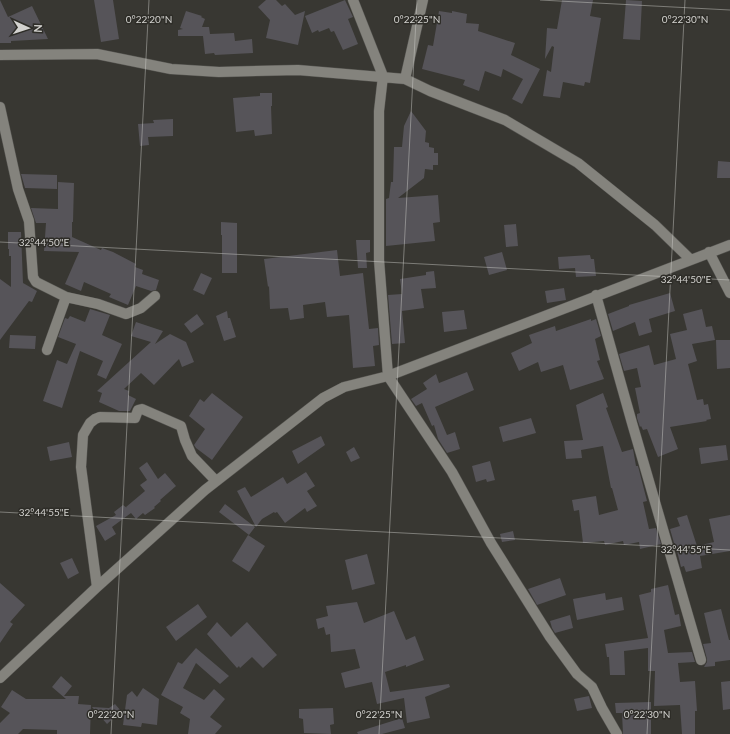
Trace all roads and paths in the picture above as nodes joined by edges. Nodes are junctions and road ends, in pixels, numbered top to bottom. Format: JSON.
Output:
{"nodes":[{"id":1,"x":353,"y":0,"type":"edge"},
{"id":2,"x":423,"y":0,"type":"edge"},
{"id":3,"x":0,"y":55,"type":"edge"},
{"id":4,"x":383,"y":76,"type":"junction"},
{"id":5,"x":405,"y":79,"type":"junction"},
{"id":6,"x":0,"y":107,"type":"edge"},
{"id":7,"x":730,"y":245,"type":"edge"},
{"id":8,"x":709,"y":252,"type":"junction"},
{"id":9,"x":690,"y":259,"type":"junction"},
{"id":10,"x":730,"y":293,"type":"edge"},
{"id":11,"x":596,"y":295,"type":"junction"},
{"id":12,"x":155,"y":296,"type":"dead end"},
{"id":13,"x":66,"y":297,"type":"junction"},
{"id":14,"x":47,"y":350,"type":"dead end"},
{"id":15,"x":388,"y":376,"type":"junction"},
{"id":16,"x":216,"y":481,"type":"junction"},
{"id":17,"x":97,"y":587,"type":"junction"},
{"id":18,"x":701,"y":660,"type":"dead end"},
{"id":19,"x":0,"y":678,"type":"edge"},
{"id":20,"x":617,"y":734,"type":"edge"}],
"edges":[{"from":1,"to":4,"type":"street"},
{"from":2,"to":5,"type":"street"},
{"from":3,"to":4,"type":"street"},
{"from":4,"to":5,"type":"street"},
{"from":4,"to":15,"type":"street"},
{"from":5,"to":9,"type":"street"},
{"from":6,"to":13,"type":"street"},
{"from":7,"to":8,"type":"street"},
{"from":8,"to":9,"type":"street"},
{"from":8,"to":10,"type":"street"},
{"from":9,"to":11,"type":"street"},
{"from":11,"to":15,"type":"street"},
{"from":11,"to":18,"type":"street"},
{"from":12,"to":13,"type":"street"},
{"from":13,"to":14,"type":"street"},
{"from":15,"to":16,"type":"street"},
{"from":15,"to":20,"type":"street"},
{"from":16,"to":17,"type":"street"},
{"from":16,"to":17,"type":"street"},
{"from":17,"to":19,"type":"street"}]}
